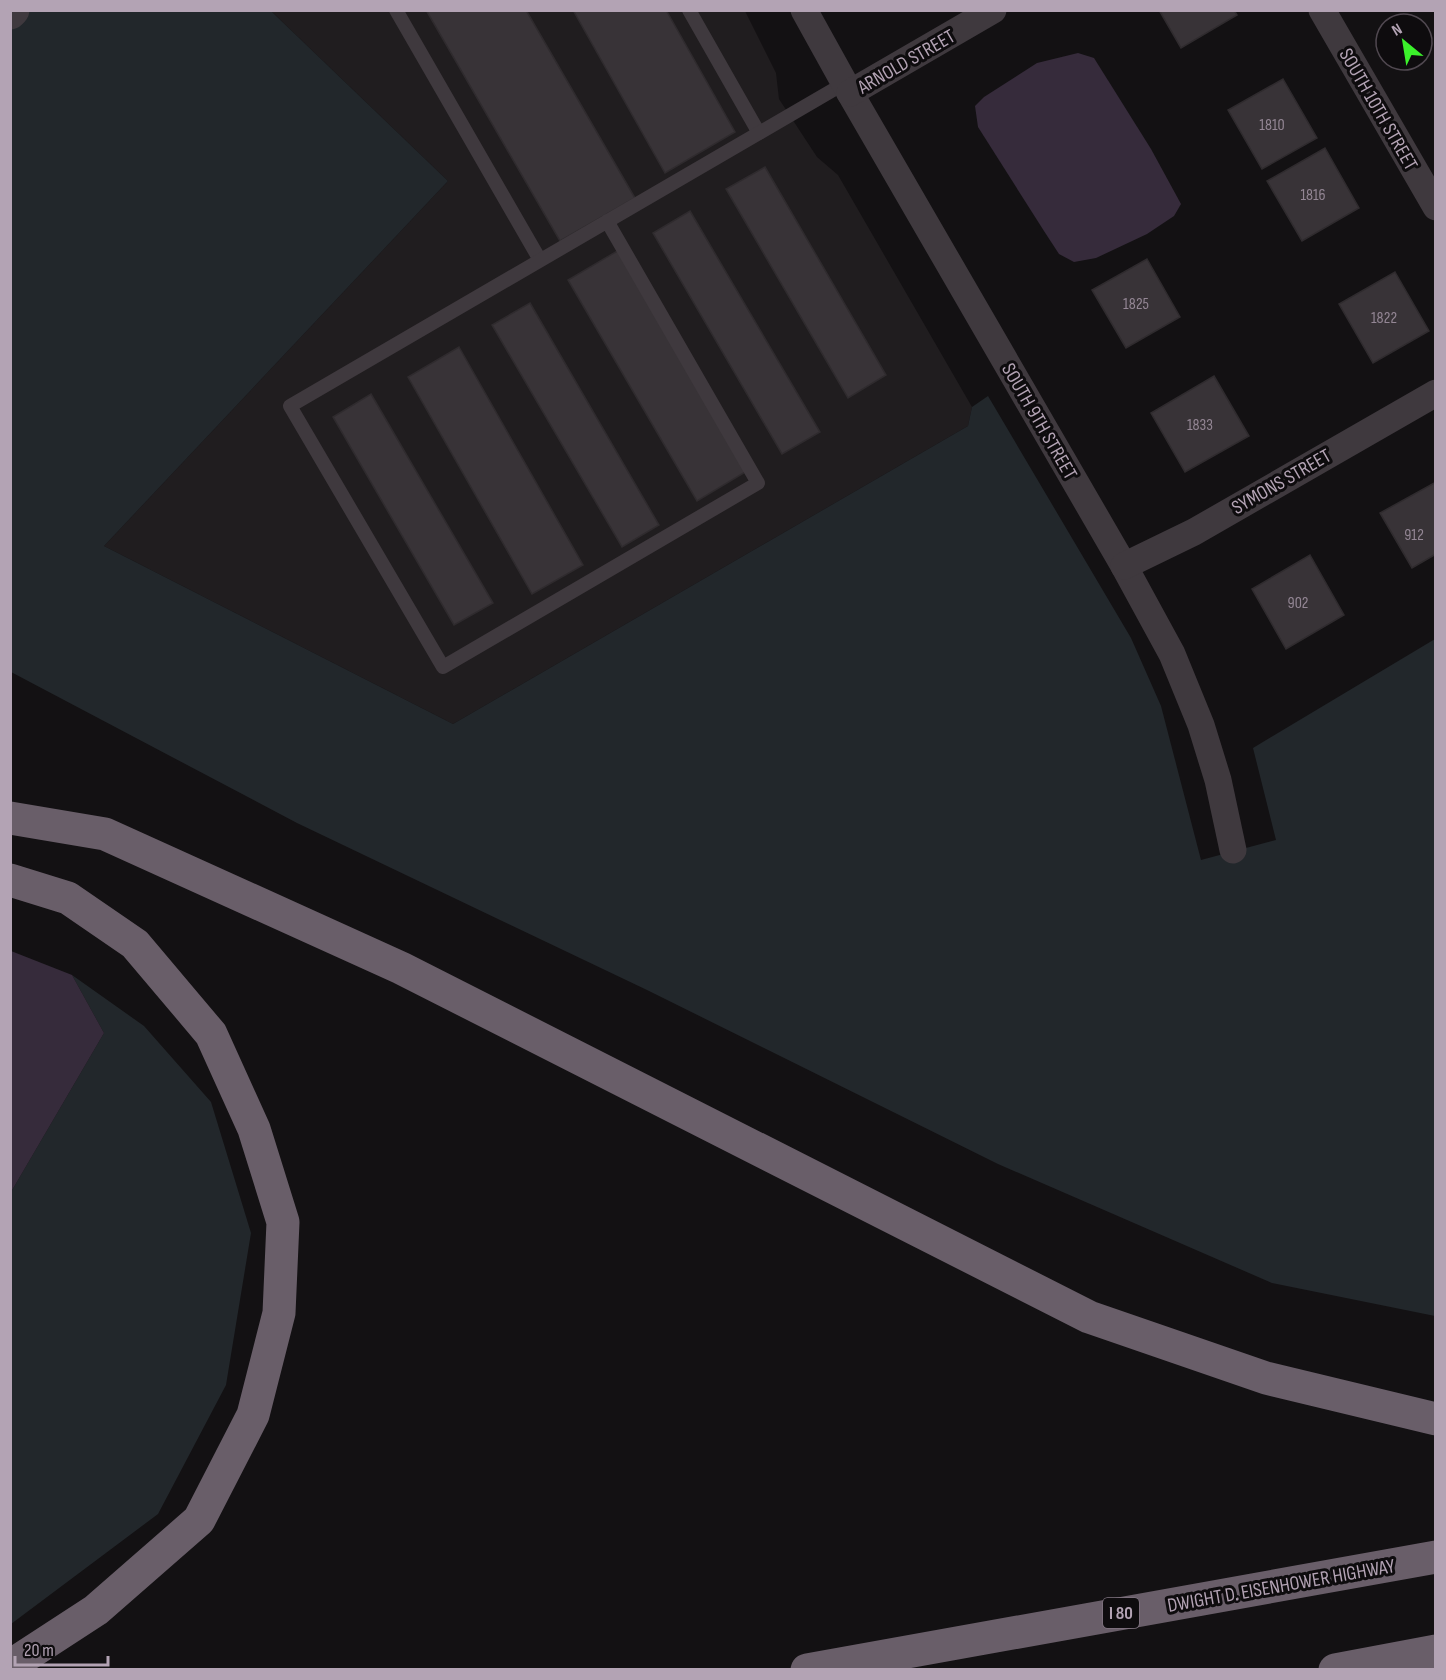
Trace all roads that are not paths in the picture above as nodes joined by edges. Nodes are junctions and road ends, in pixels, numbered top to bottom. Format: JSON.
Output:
{"nodes":[{"id":1,"x":396,"y":10,"type":"edge"},
{"id":2,"x":689,"y":10,"type":"edge"},
{"id":3,"x":804,"y":10,"type":"edge"},
{"id":4,"x":993,"y":10,"type":"edge"},
{"id":5,"x":1322,"y":10,"type":"edge"},
{"id":6,"x":848,"y":88,"type":"junction"},
{"id":7,"x":759,"y":133,"type":"junction"},
{"id":8,"x":1436,"y":207,"type":"edge"},
{"id":9,"x":607,"y":221,"type":"junction"},
{"id":10,"x":540,"y":260,"type":"junction"},
{"id":11,"x":1436,"y":393,"type":"edge"},
{"id":12,"x":1124,"y":566,"type":"junction"},
{"id":13,"x":10,"y":818,"type":"edge"},
{"id":14,"x":1233,"y":850,"type":"dead end"},
{"id":15,"x":10,"y":880,"type":"edge"},
{"id":16,"x":1436,"y":1419,"type":"edge"},
{"id":17,"x":1436,"y":1557,"type":"edge"},
{"id":18,"x":1436,"y":1651,"type":"edge"},
{"id":19,"x":10,"y":1666,"type":"edge"},
{"id":20,"x":807,"y":1670,"type":"edge"},
{"id":21,"x":1335,"y":1670,"type":"edge"}],
"edges":[{"from":1,"to":10,"type":"lane"},
{"from":2,"to":7,"type":"lane"},
{"from":3,"to":6,"type":"street","name":"SOUTH 9TH STREET"},
{"from":4,"to":6,"type":"street","name":"ARNOLD STREET"},
{"from":5,"to":8,"type":"street","name":"SOUTH 10TH STREET"},
{"from":6,"to":7,"type":"lane"},
{"from":6,"to":12,"type":"street","name":"SOUTH 9TH STREET"},
{"from":7,"to":9,"type":"lane"},
{"from":9,"to":10,"type":"lane"},
{"from":9,"to":10,"type":"lane"},
{"from":11,"to":12,"type":"street","name":"SYMONS STREET"},
{"from":12,"to":14,"type":"street","name":"SOUTH 9TH STREET"},
{"from":13,"to":16,"type":"highway"},
{"from":15,"to":19,"type":"highway"},
{"from":17,"to":20,"type":"highway","name":"DWIGHT D. EISENHOWER HIGHWAY","number":"I 80"},
{"from":18,"to":21,"type":"highway"}]}
